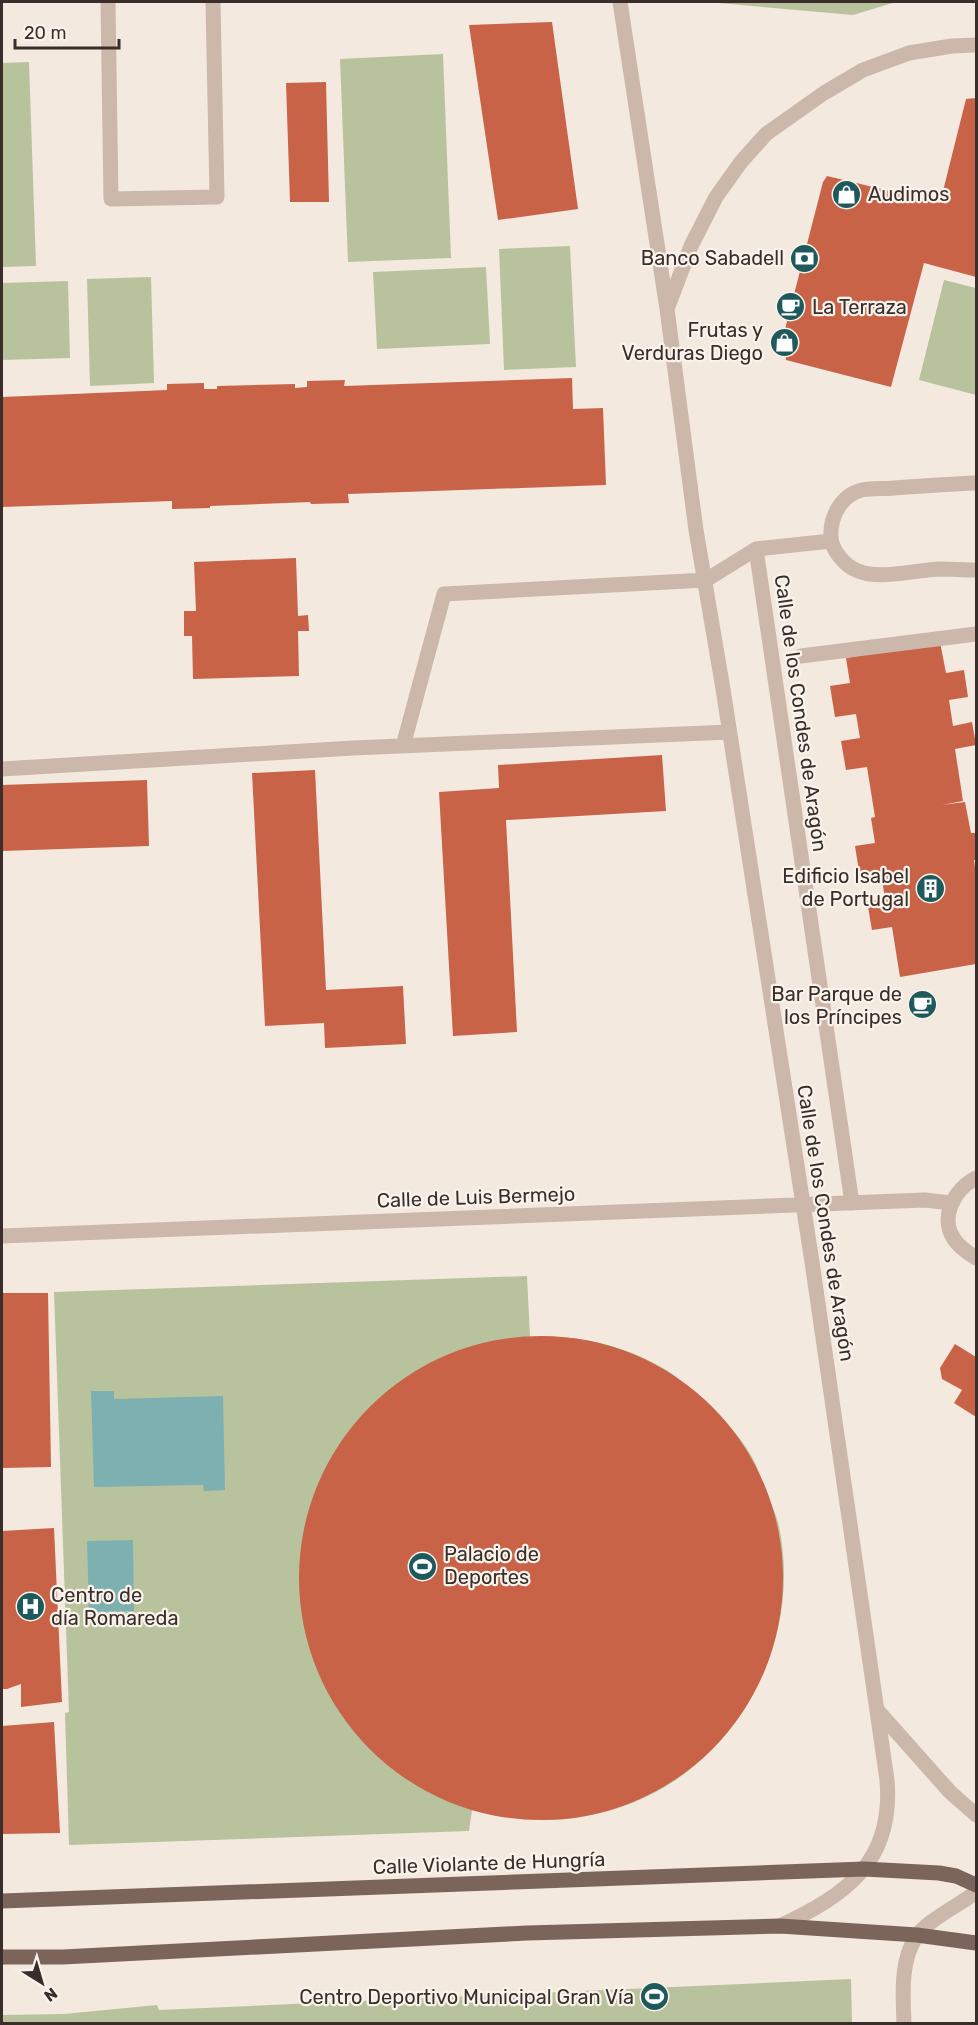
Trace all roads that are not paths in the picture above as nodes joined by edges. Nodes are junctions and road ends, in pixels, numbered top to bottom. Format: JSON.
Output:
{"nodes":[{"id":1,"x":108,"y":2,"type":"edge"},
{"id":2,"x":213,"y":2,"type":"edge"},
{"id":3,"x":620,"y":2,"type":"edge"},
{"id":4,"x":976,"y":45,"type":"edge"},
{"id":5,"x":667,"y":309,"type":"junction"},
{"id":6,"x":976,"y":483,"type":"edge"},
{"id":7,"x":831,"y":541,"type":"junction"},
{"id":8,"x":756,"y":549,"type":"junction"},
{"id":9,"x":976,"y":570,"type":"edge"},
{"id":10,"x":706,"y":580,"type":"junction"},
{"id":11,"x":976,"y":634,"type":"edge"},
{"id":12,"x":801,"y":656,"type":"dead end"},
{"id":13,"x":729,"y":732,"type":"junction"},
{"id":14,"x":403,"y":746,"type":"junction"},
{"id":15,"x":2,"y":769,"type":"edge"},
{"id":16,"x":976,"y":1178,"type":"edge"},
{"id":17,"x":852,"y":1203,"type":"junction"},
{"id":18,"x":951,"y":1203,"type":"junction"},
{"id":19,"x":803,"y":1205,"type":"junction"},
{"id":20,"x":2,"y":1236,"type":"edge"},
{"id":21,"x":976,"y":1258,"type":"edge"},
{"id":22,"x":878,"y":1711,"type":"junction"},
{"id":23,"x":976,"y":1815,"type":"edge"},
{"id":24,"x":864,"y":1869,"type":"junction"},
{"id":25,"x":976,"y":1885,"type":"edge"},
{"id":26,"x":976,"y":1892,"type":"edge"},
{"id":27,"x":2,"y":1901,"type":"edge"},
{"id":28,"x":780,"y":1926,"type":"junction"},
{"id":29,"x":917,"y":1935,"type":"junction"},
{"id":30,"x":976,"y":1943,"type":"edge"},
{"id":31,"x":2,"y":1957,"type":"edge"},
{"id":32,"x":904,"y":2024,"type":"edge"}],
"edges":[{"from":1,"to":2,"type":"street"},
{"from":3,"to":5,"type":"street","name":"Calle de los Condes de Aragón"},
{"from":4,"to":5,"type":"street"},
{"from":5,"to":10,"type":"street","name":"Calle de los Condes de Aragón"},
{"from":6,"to":7,"type":"street"},
{"from":7,"to":8,"type":"street","name":"Calle de los Condes de Aragón"},
{"from":7,"to":9,"type":"street"},
{"from":8,"to":10,"type":"street","name":"Calle de los Condes de Aragón"},
{"from":8,"to":17,"type":"street","name":"Calle de los Condes de Aragón"},
{"from":10,"to":13,"type":"street","name":"Calle de los Condes de Aragón"},
{"from":10,"to":14,"type":"street"},
{"from":11,"to":12,"type":"street"},
{"from":13,"to":14,"type":"street"},
{"from":13,"to":19,"type":"street","name":"Calle de los Condes de Aragón"},
{"from":14,"to":15,"type":"street"},
{"from":16,"to":18,"type":"street"},
{"from":17,"to":18,"type":"street","name":"Calle de Luis Bermejo"},
{"from":17,"to":19,"type":"street","name":"Calle de Luis Bermejo"},
{"from":18,"to":21,"type":"street"},
{"from":19,"to":20,"type":"street","name":"Calle de Luis Bermejo"},
{"from":19,"to":22,"type":"street","name":"Calle de los Condes de Aragón"},
{"from":22,"to":23,"type":"street"},
{"from":22,"to":24,"type":"street","name":"Calle de los Condes de Aragón"},
{"from":24,"to":25,"type":"main road","name":"Calle Violante de Hungría"},
{"from":24,"to":27,"type":"main road","name":"Calle Violante de Hungría"},
{"from":24,"to":28,"type":"street","name":"Calle de los Condes de Aragón"},
{"from":26,"to":29,"type":"street"},
{"from":28,"to":29,"type":"main road"},
{"from":28,"to":31,"type":"main road"},
{"from":29,"to":30,"type":"main road"},
{"from":29,"to":32,"type":"street"}]}
